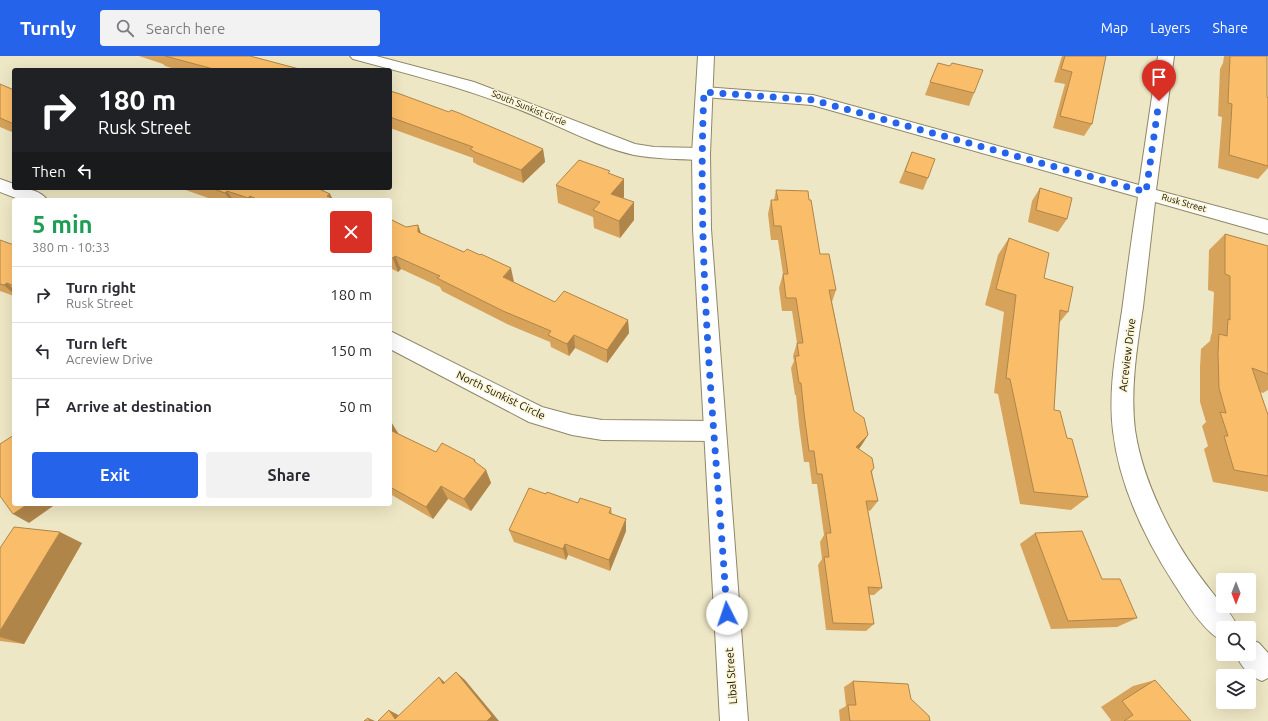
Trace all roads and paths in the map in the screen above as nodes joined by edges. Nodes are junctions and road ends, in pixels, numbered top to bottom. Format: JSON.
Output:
{"nodes":[{"id":1,"x":358,"y":56,"type":"edge"},
{"id":2,"x":706,"y":56,"type":"edge"},
{"id":3,"x":1166,"y":56,"type":"edge"},
{"id":4,"x":704,"y":92,"type":"junction"},
{"id":5,"x":701,"y":154,"type":"junction"},
{"id":6,"x":0,"y":185,"type":"edge"},
{"id":7,"x":12,"y":190,"type":"edge"},
{"id":8,"x":13,"y":190,"type":"edge"},
{"id":9,"x":1146,"y":192,"type":"junction"},
{"id":10,"x":33,"y":198,"type":"edge"},
{"id":11,"x":1268,"y":227,"type":"edge"},
{"id":12,"x":392,"y":340,"type":"edge"},
{"id":13,"x":714,"y":431,"type":"junction"},
{"id":14,"x":1219,"y":621,"type":"edge"},
{"id":15,"x":734,"y":721,"type":"edge"}],
"edges":[{"from":1,"to":5,"type":"street","name":"South Sunkist Circle"},
{"from":2,"to":4,"type":"street","name":"Libal Street"},
{"from":3,"to":9,"type":"street","name":"Acreview Drive"},
{"from":4,"to":5,"type":"street","name":"Libal Street"},
{"from":4,"to":9,"type":"street","name":"Rusk Street"},
{"from":5,"to":13,"type":"street","name":"Libal Street"},
{"from":6,"to":7,"type":"street"},
{"from":8,"to":10,"type":"street"},
{"from":9,"to":11,"type":"street","name":"Rusk Street"},
{"from":9,"to":14,"type":"street","name":"Acreview Drive"},
{"from":12,"to":13,"type":"street","name":"North Sunkist Circle"},
{"from":13,"to":15,"type":"street","name":"Libal Street"}]}
